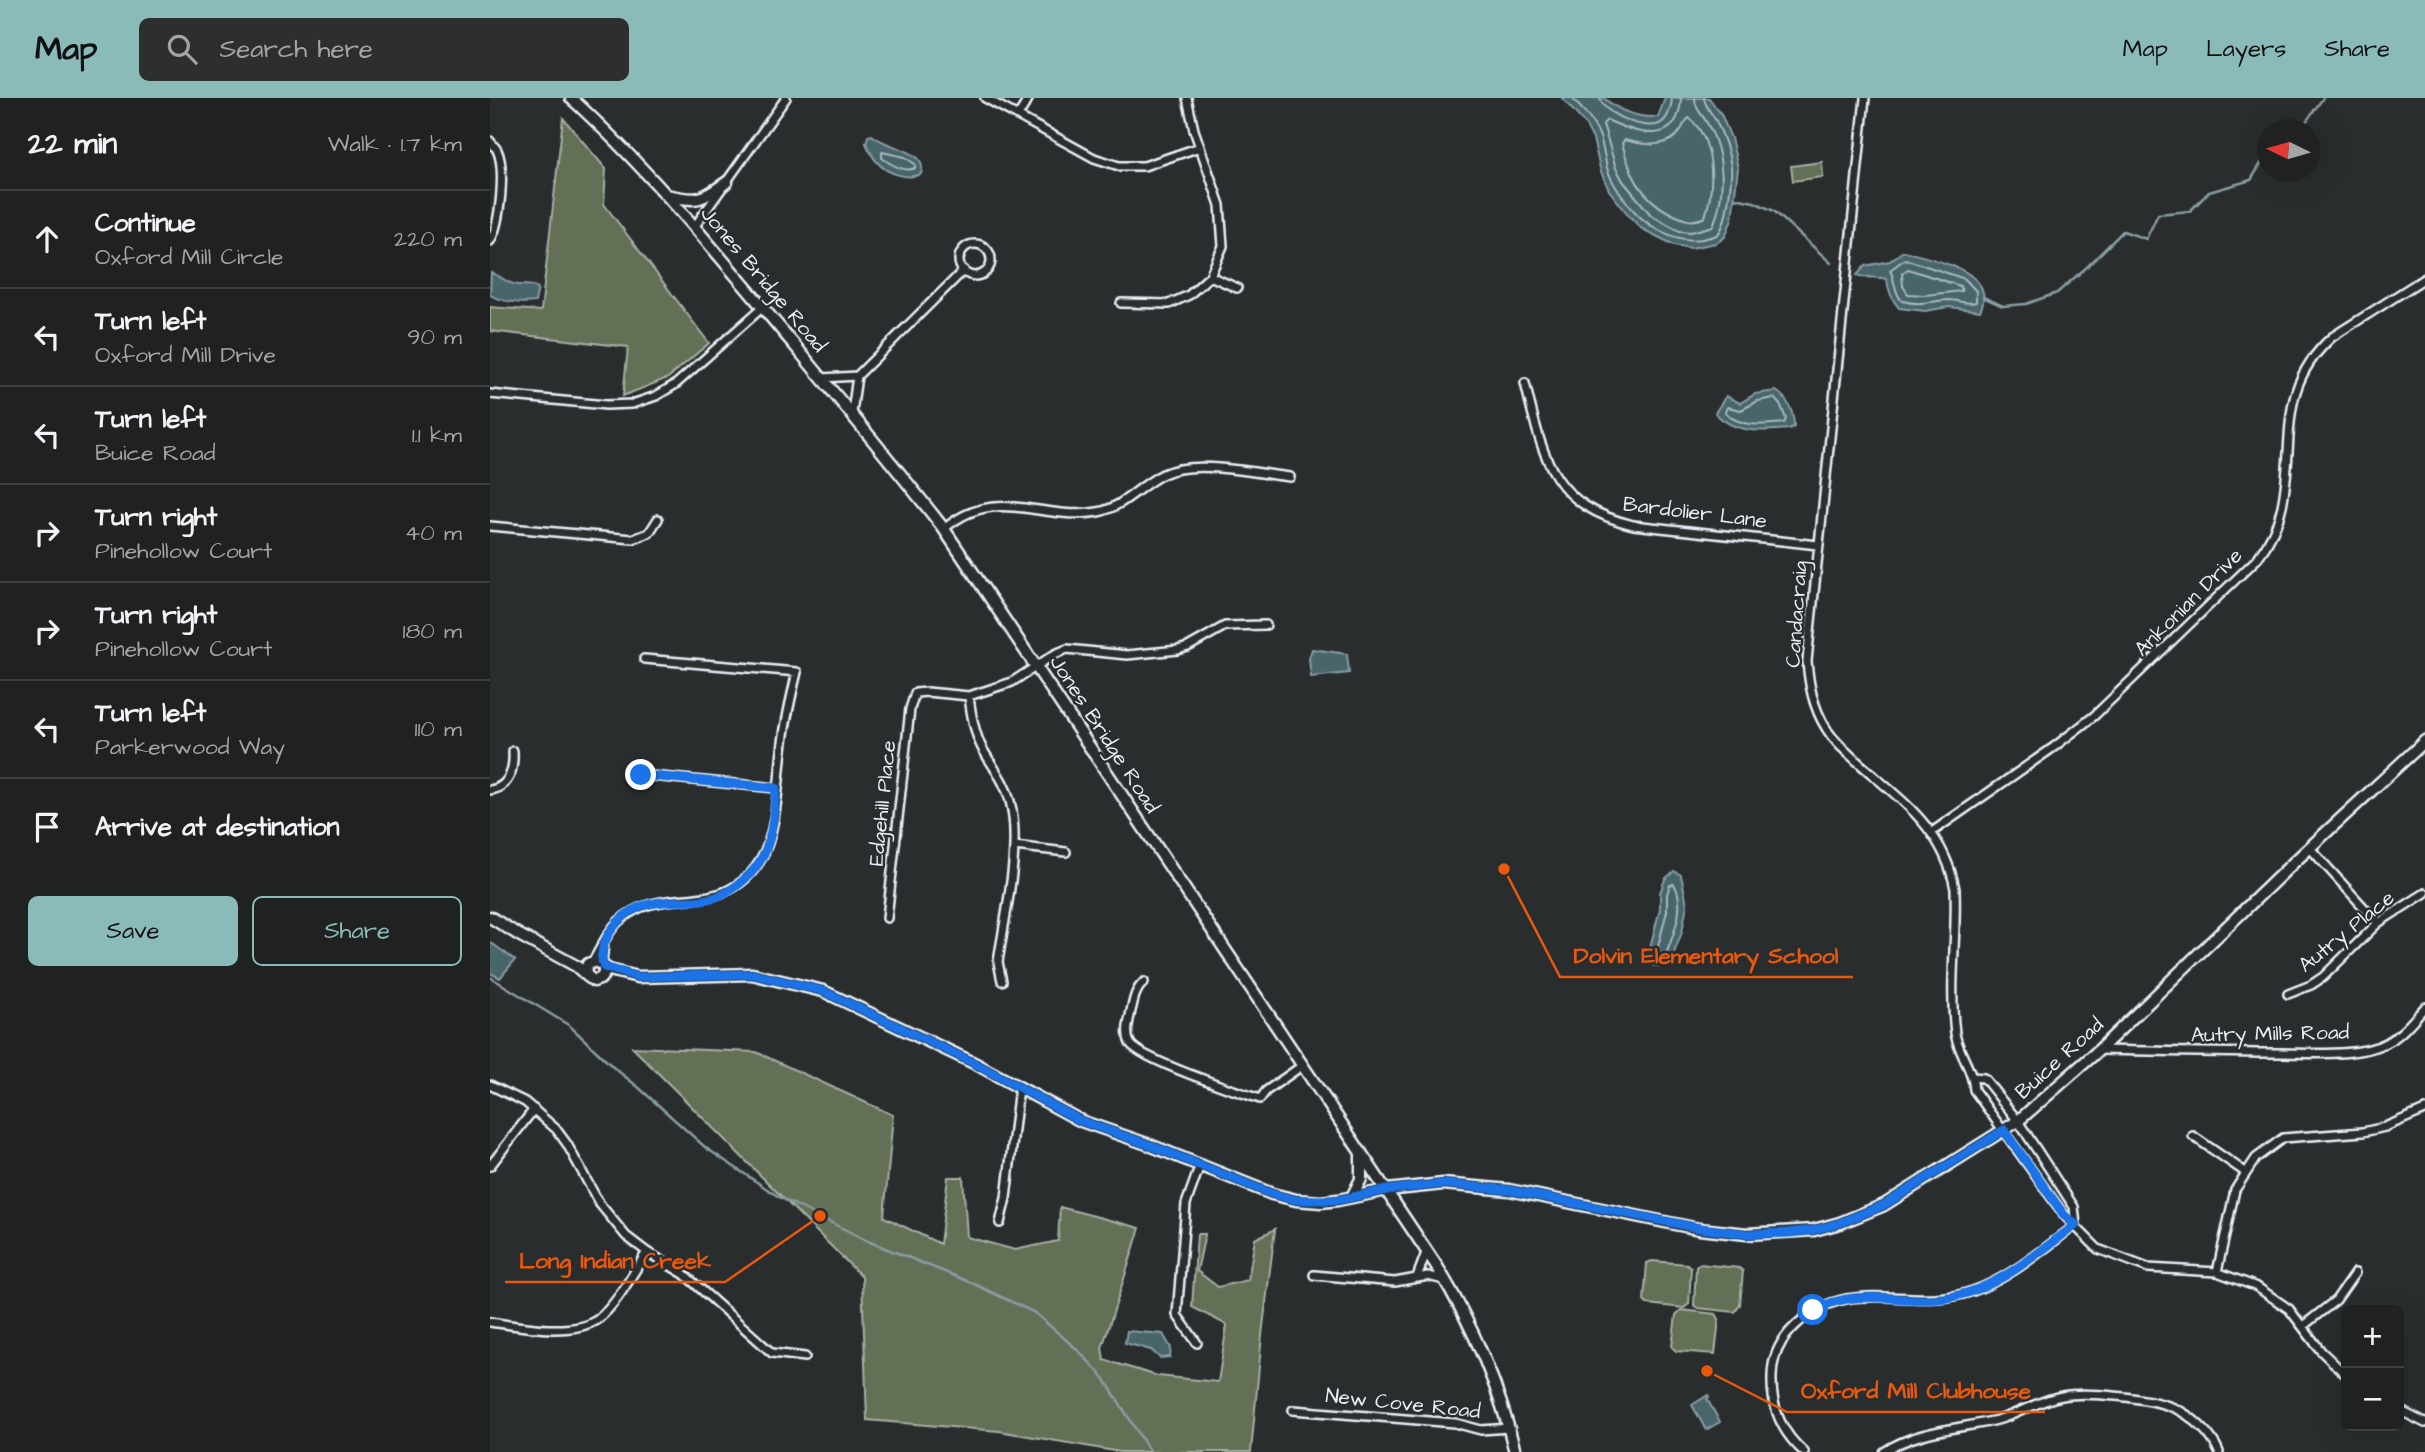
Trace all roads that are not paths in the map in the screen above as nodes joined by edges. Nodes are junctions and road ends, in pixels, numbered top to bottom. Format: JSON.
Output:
{"nodes":[{"id":1,"x":571,"y":98,"type":"edge"},
{"id":2,"x":786,"y":98,"type":"edge"},
{"id":3,"x":985,"y":98,"type":"edge"},
{"id":4,"x":1029,"y":98,"type":"edge"},
{"id":5,"x":1187,"y":98,"type":"edge"},
{"id":6,"x":1865,"y":98,"type":"edge"},
{"id":7,"x":1019,"y":114,"type":"junction"},
{"id":8,"x":490,"y":141,"type":"edge"},
{"id":9,"x":1200,"y":148,"type":"junction"},
{"id":10,"x":727,"y":182,"type":"junction"},
{"id":11,"x":665,"y":194,"type":"junction"},
{"id":12,"x":695,"y":226,"type":"junction"},
{"id":13,"x":490,"y":241,"type":"edge"},
{"id":14,"x":964,"y":270,"type":"junction"},
{"id":15,"x":1210,"y":276,"type":"junction"},
{"id":16,"x":2425,"y":278,"type":"edge"},
{"id":17,"x":1237,"y":288,"type":"dead end"},
{"id":18,"x":1121,"y":303,"type":"dead end"},
{"id":19,"x":763,"y":307,"type":"junction"},
{"id":20,"x":857,"y":376,"type":"junction"},
{"id":21,"x":822,"y":378,"type":"junction"},
{"id":22,"x":1525,"y":383,"type":"dead end"},
{"id":23,"x":490,"y":394,"type":"edge"},
{"id":24,"x":852,"y":413,"type":"junction"},
{"id":25,"x":1290,"y":477,"type":"dead end"},
{"id":26,"x":658,"y":519,"type":"dead end"},
{"id":27,"x":490,"y":526,"type":"edge"},
{"id":28,"x":944,"y":529,"type":"junction"},
{"id":29,"x":1818,"y":545,"type":"junction"},
{"id":30,"x":1266,"y":625,"type":"dead end"},
{"id":31,"x":644,"y":659,"type":"dead end"},
{"id":32,"x":1037,"y":666,"type":"junction"},
{"id":33,"x":969,"y":696,"type":"junction"},
{"id":34,"x":2425,"y":740,"type":"edge"},
{"id":35,"x":513,"y":751,"type":"dead end"},
{"id":36,"x":641,"y":775,"type":"dead end"},
{"id":37,"x":776,"y":788,"type":"junction"},
{"id":38,"x":490,"y":790,"type":"edge"},
{"id":39,"x":1932,"y":832,"type":"junction"},
{"id":40,"x":1014,"y":846,"type":"junction"},
{"id":41,"x":2309,"y":847,"type":"junction"},
{"id":42,"x":1066,"y":852,"type":"dead end"},
{"id":43,"x":2425,"y":893,"type":"edge"},
{"id":44,"x":490,"y":917,"type":"edge"},
{"id":45,"x":887,"y":918,"type":"dead end"},
{"id":46,"x":2378,"y":923,"type":"junction"},
{"id":47,"x":569,"y":962,"type":"junction"},
{"id":48,"x":597,"y":964,"type":"junction"},
{"id":49,"x":586,"y":975,"type":"junction"},
{"id":50,"x":638,"y":977,"type":"junction"},
{"id":51,"x":598,"y":980,"type":"junction"},
{"id":52,"x":1002,"y":981,"type":"dead end"},
{"id":53,"x":1144,"y":982,"type":"dead end"},
{"id":54,"x":2288,"y":994,"type":"dead end"},
{"id":55,"x":2425,"y":1007,"type":"edge"},
{"id":56,"x":2099,"y":1050,"type":"junction"},
{"id":57,"x":1303,"y":1065,"type":"junction"},
{"id":58,"x":1973,"y":1077,"type":"junction"},
{"id":59,"x":490,"y":1085,"type":"edge"},
{"id":60,"x":1019,"y":1087,"type":"junction"},
{"id":61,"x":534,"y":1109,"type":"junction"},
{"id":62,"x":2425,"y":1110,"type":"edge"},
{"id":63,"x":2018,"y":1121,"type":"junction"},
{"id":64,"x":2004,"y":1130,"type":"junction"},
{"id":65,"x":2193,"y":1136,"type":"dead end"},
{"id":66,"x":1361,"y":1152,"type":"junction"},
{"id":67,"x":1200,"y":1165,"type":"junction"},
{"id":68,"x":490,"y":1166,"type":"edge"},
{"id":69,"x":2245,"y":1172,"type":"junction"},
{"id":70,"x":1387,"y":1190,"type":"junction"},
{"id":71,"x":1352,"y":1197,"type":"junction"},
{"id":72,"x":1000,"y":1223,"type":"dead end"},
{"id":73,"x":2076,"y":1225,"type":"junction"},
{"id":74,"x":1427,"y":1250,"type":"junction"},
{"id":75,"x":647,"y":1252,"type":"junction"},
{"id":76,"x":2217,"y":1272,"type":"junction"},
{"id":77,"x":2355,"y":1273,"type":"dead end"},
{"id":78,"x":1314,"y":1275,"type":"dead end"},
{"id":79,"x":1417,"y":1278,"type":"junction"},
{"id":80,"x":1446,"y":1280,"type":"junction"},
{"id":81,"x":490,"y":1322,"type":"edge"},
{"id":82,"x":586,"y":1326,"type":"junction"},
{"id":83,"x":2303,"y":1326,"type":"junction"},
{"id":84,"x":590,"y":1336,"type":"dead end"},
{"id":85,"x":1197,"y":1343,"type":"dead end"},
{"id":86,"x":805,"y":1357,"type":"dead end"},
{"id":87,"x":2341,"y":1370,"type":"edge"},
{"id":88,"x":1293,"y":1410,"type":"dead end"},
{"id":89,"x":2404,"y":1412,"type":"edge"},
{"id":90,"x":2425,"y":1423,"type":"edge"},
{"id":91,"x":1509,"y":1428,"type":"junction"},
{"id":92,"x":1515,"y":1452,"type":"edge"},
{"id":93,"x":1804,"y":1452,"type":"edge"},
{"id":94,"x":1884,"y":1452,"type":"edge"},
{"id":95,"x":2219,"y":1452,"type":"edge"}],
"edges":[{"from":1,"to":11,"type":"street","name":"Jones Bridge Road"},
{"from":2,"to":10,"type":"street"},
{"from":3,"to":7,"type":"street"},
{"from":4,"to":7,"type":"street"},
{"from":5,"to":9,"type":"street"},
{"from":6,"to":29,"type":"street","name":"Candacraig"},
{"from":7,"to":9,"type":"street"},
{"from":8,"to":13,"type":"street"},
{"from":9,"to":15,"type":"street"},
{"from":10,"to":11,"type":"street"},
{"from":10,"to":12,"type":"street"},
{"from":11,"to":12,"type":"street","name":"Jones Bridge Road"},
{"from":12,"to":19,"type":"street","name":"Jones Bridge Road"},
{"from":14,"to":14,"type":"street"},
{"from":14,"to":20,"type":"street"},
{"from":15,"to":17,"type":"street"},
{"from":15,"to":18,"type":"street"},
{"from":16,"to":39,"type":"street","name":"Ankonian Drive"},
{"from":19,"to":21,"type":"street","name":"Jones Bridge Road"},
{"from":19,"to":23,"type":"street"},
{"from":20,"to":21,"type":"street"},
{"from":20,"to":24,"type":"street"},
{"from":21,"to":24,"type":"street","name":"Jones Bridge Road"},
{"from":22,"to":29,"type":"street","name":"Bardolier Lane"},
{"from":24,"to":28,"type":"street","name":"Jones Bridge Road"},
{"from":25,"to":28,"type":"street"},
{"from":26,"to":27,"type":"street"},
{"from":28,"to":32,"type":"street","name":"Jones Bridge Road"},
{"from":29,"to":39,"type":"street","name":"Candacraig"},
{"from":30,"to":32,"type":"street"},
{"from":31,"to":37,"type":"street"},
{"from":32,"to":33,"type":"street"},
{"from":32,"to":57,"type":"street","name":"Jones Bridge Road"},
{"from":33,"to":40,"type":"street"},
{"from":33,"to":45,"type":"street","name":"Edgehill Place"},
{"from":34,"to":41,"type":"street","name":"Buice Road"},
{"from":35,"to":38,"type":"street"},
{"from":36,"to":37,"type":"street"},
{"from":37,"to":48,"type":"street"},
{"from":39,"to":58,"type":"street","name":"Candacraig"},
{"from":40,"to":42,"type":"street"},
{"from":40,"to":52,"type":"street"},
{"from":41,"to":46,"type":"street"},
{"from":41,"to":56,"type":"street","name":"Buice Road"},
{"from":43,"to":46,"type":"street","name":"Autry Place"},
{"from":44,"to":47,"type":"street","name":"Buice Road"},
{"from":46,"to":54,"type":"street","name":"Autry Place"},
{"from":47,"to":48,"type":"street","name":"Buice Road"},
{"from":47,"to":49,"type":"street","name":"Buice Road"},
{"from":48,"to":49,"type":"street"},
{"from":48,"to":50,"type":"street","name":"Buice Road"},
{"from":48,"to":51,"type":"street"},
{"from":49,"to":51,"type":"street","name":"Buice Road"},
{"from":50,"to":51,"type":"street","name":"Buice Road"},
{"from":50,"to":60,"type":"street","name":"Buice Road"},
{"from":53,"to":57,"type":"street"},
{"from":55,"to":56,"type":"street","name":"Autry Mills Road"},
{"from":56,"to":63,"type":"street","name":"Buice Road"},
{"from":57,"to":66,"type":"street","name":"Jones Bridge Road"},
{"from":58,"to":63,"type":"street","name":"Candacraig"},
{"from":58,"to":64,"type":"street","name":"Candacraig"},
{"from":59,"to":61,"type":"street"},
{"from":60,"to":67,"type":"street","name":"Buice Road"},
{"from":60,"to":72,"type":"street"},
{"from":61,"to":68,"type":"street"},
{"from":61,"to":75,"type":"street"},
{"from":62,"to":69,"type":"street"},
{"from":63,"to":64,"type":"street","name":"Buice Road"},
{"from":63,"to":73,"type":"street","name":"Candacraig"},
{"from":64,"to":70,"type":"street","name":"Buice Road"},
{"from":64,"to":73,"type":"street","name":"Candacraig"},
{"from":65,"to":69,"type":"street"},
{"from":66,"to":70,"type":"street","name":"Jones Bridge Road"},
{"from":66,"to":71,"type":"street"},
{"from":67,"to":71,"type":"street","name":"Buice Road"},
{"from":67,"to":85,"type":"street"},
{"from":69,"to":76,"type":"street"},
{"from":70,"to":71,"type":"street","name":"Buice Road"},
{"from":70,"to":74,"type":"street","name":"Jones Bridge Road"},
{"from":73,"to":76,"type":"street","name":"Candacraig"},
{"from":73,"to":93,"type":"street"},
{"from":74,"to":79,"type":"street"},
{"from":74,"to":80,"type":"street","name":"Jones Bridge Road"},
{"from":75,"to":82,"type":"street"},
{"from":75,"to":86,"type":"street"},
{"from":76,"to":83,"type":"street","name":"Candacraig"},
{"from":77,"to":83,"type":"street"},
{"from":78,"to":79,"type":"street"},
{"from":79,"to":80,"type":"street"},
{"from":80,"to":91,"type":"street","name":"Jones Bridge Road"},
{"from":81,"to":82,"type":"street"},
{"from":82,"to":84,"type":"street"},
{"from":83,"to":87,"type":"street","name":"Candacraig"},
{"from":88,"to":91,"type":"street","name":"New Cove Road"},
{"from":89,"to":90,"type":"street"},
{"from":91,"to":92,"type":"street","name":"Jones Bridge Road"},
{"from":94,"to":95,"type":"street"}]}
